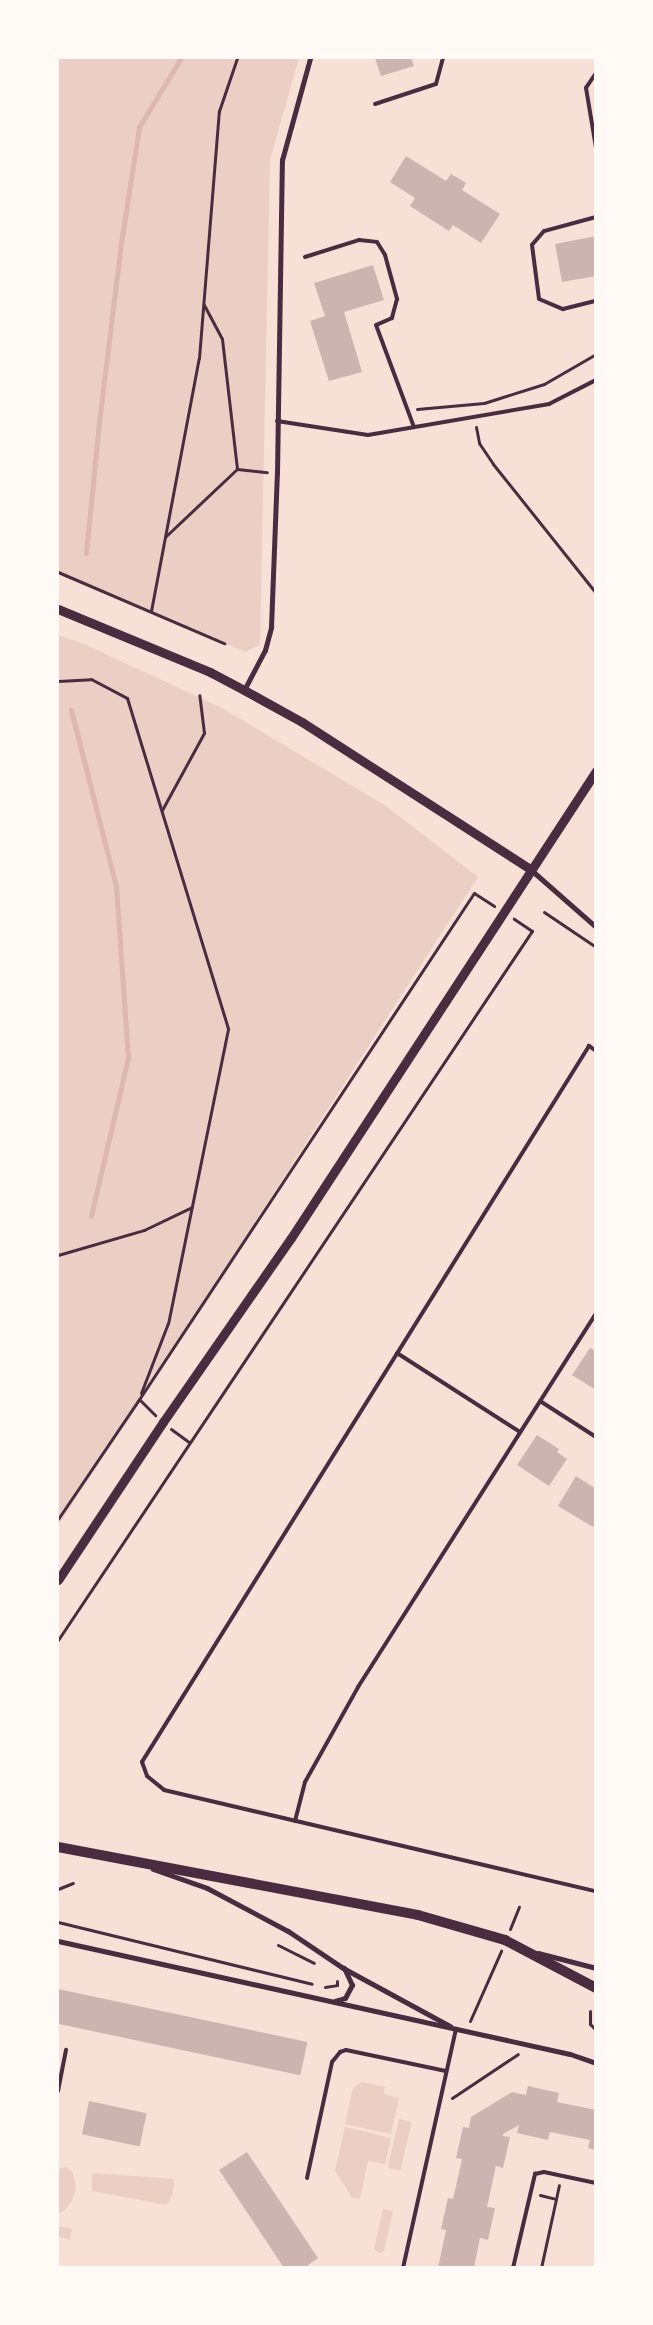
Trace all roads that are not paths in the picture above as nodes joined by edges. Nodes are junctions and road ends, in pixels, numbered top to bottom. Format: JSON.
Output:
{"nodes":[{"id":1,"x":310,"y":58,"type":"edge"},
{"id":2,"x":443,"y":58,"type":"edge"},
{"id":3,"x":596,"y":73,"type":"edge"},
{"id":4,"x":375,"y":104,"type":"dead end"},
{"id":5,"x":596,"y":148,"type":"edge"},
{"id":6,"x":596,"y":217,"type":"edge"},
{"id":7,"x":305,"y":257,"type":"dead end"},
{"id":8,"x":596,"y":301,"type":"edge"},
{"id":9,"x":596,"y":380,"type":"edge"},
{"id":10,"x":277,"y":420,"type":"junction"},
{"id":11,"x":414,"y":428,"type":"junction"},
{"id":12,"x":58,"y":609,"type":"edge"},
{"id":13,"x":244,"y":690,"type":"junction"},
{"id":14,"x":596,"y":771,"type":"edge"},
{"id":15,"x":530,"y":869,"type":"junction"},
{"id":16,"x":596,"y":927,"type":"edge"},
{"id":17,"x":596,"y":1051,"type":"edge"},
{"id":18,"x":596,"y":1313,"type":"edge"},
{"id":19,"x":397,"y":1353,"type":"junction"},
{"id":20,"x":540,"y":1401,"type":"junction"},
{"id":21,"x":520,"y":1432,"type":"junction"},
{"id":22,"x":596,"y":1437,"type":"edge"},
{"id":23,"x":58,"y":1580,"type":"edge"},
{"id":24,"x":295,"y":1821,"type":"junction"},
{"id":25,"x":58,"y":1847,"type":"edge"},
{"id":26,"x":124,"y":1859,"type":"junction"},
{"id":27,"x":596,"y":1891,"type":"edge"},
{"id":28,"x":58,"y":1941,"type":"edge"},
{"id":29,"x":528,"y":1951,"type":"junction"},
{"id":30,"x":343,"y":1968,"type":"junction"},
{"id":31,"x":596,"y":1968,"type":"edge"},
{"id":32,"x":596,"y":1988,"type":"edge"},
{"id":33,"x":331,"y":2001,"type":"junction"},
{"id":34,"x":456,"y":2029,"type":"junction"},
{"id":35,"x":66,"y":2050,"type":"dead end"},
{"id":36,"x":596,"y":2063,"type":"edge"},
{"id":37,"x":446,"y":2071,"type":"junction"},
{"id":38,"x":58,"y":2091,"type":"edge"},
{"id":39,"x":307,"y":2178,"type":"dead end"},
{"id":40,"x":596,"y":2183,"type":"edge"},
{"id":41,"x":403,"y":2268,"type":"edge"},
{"id":42,"x":513,"y":2268,"type":"edge"}],
"edges":[{"from":1,"to":10,"type":"street"},
{"from":2,"to":4,"type":"lane"},
{"from":3,"to":5,"type":"lane"},
{"from":6,"to":8,"type":"lane"},
{"from":7,"to":11,"type":"lane"},
{"from":9,"to":11,"type":"lane"},
{"from":10,"to":11,"type":"lane"},
{"from":10,"to":13,"type":"street"},
{"from":12,"to":13,"type":"street"},
{"from":13,"to":15,"type":"street"},
{"from":14,"to":15,"type":"street"},
{"from":15,"to":16,"type":"street"},
{"from":15,"to":23,"type":"street"},
{"from":17,"to":19,"type":"lane"},
{"from":18,"to":20,"type":"lane"},
{"from":19,"to":21,"type":"lane"},
{"from":19,"to":24,"type":"lane"},
{"from":20,"to":21,"type":"lane"},
{"from":20,"to":22,"type":"lane"},
{"from":21,"to":24,"type":"lane"},
{"from":24,"to":27,"type":"lane"},
{"from":25,"to":26,"type":"main road"},
{"from":26,"to":29,"type":"main road"},
{"from":26,"to":30,"type":"street"},
{"from":28,"to":33,"type":"street"},
{"from":29,"to":31,"type":"street"},
{"from":29,"to":32,"type":"main road"},
{"from":30,"to":33,"type":"street"},
{"from":30,"to":34,"type":"street"},
{"from":33,"to":34,"type":"street"},
{"from":34,"to":36,"type":"street"},
{"from":34,"to":37,"type":"lane"},
{"from":35,"to":38,"type":"lane"},
{"from":37,"to":39,"type":"lane"},
{"from":37,"to":41,"type":"lane"},
{"from":40,"to":42,"type":"lane"}]}
